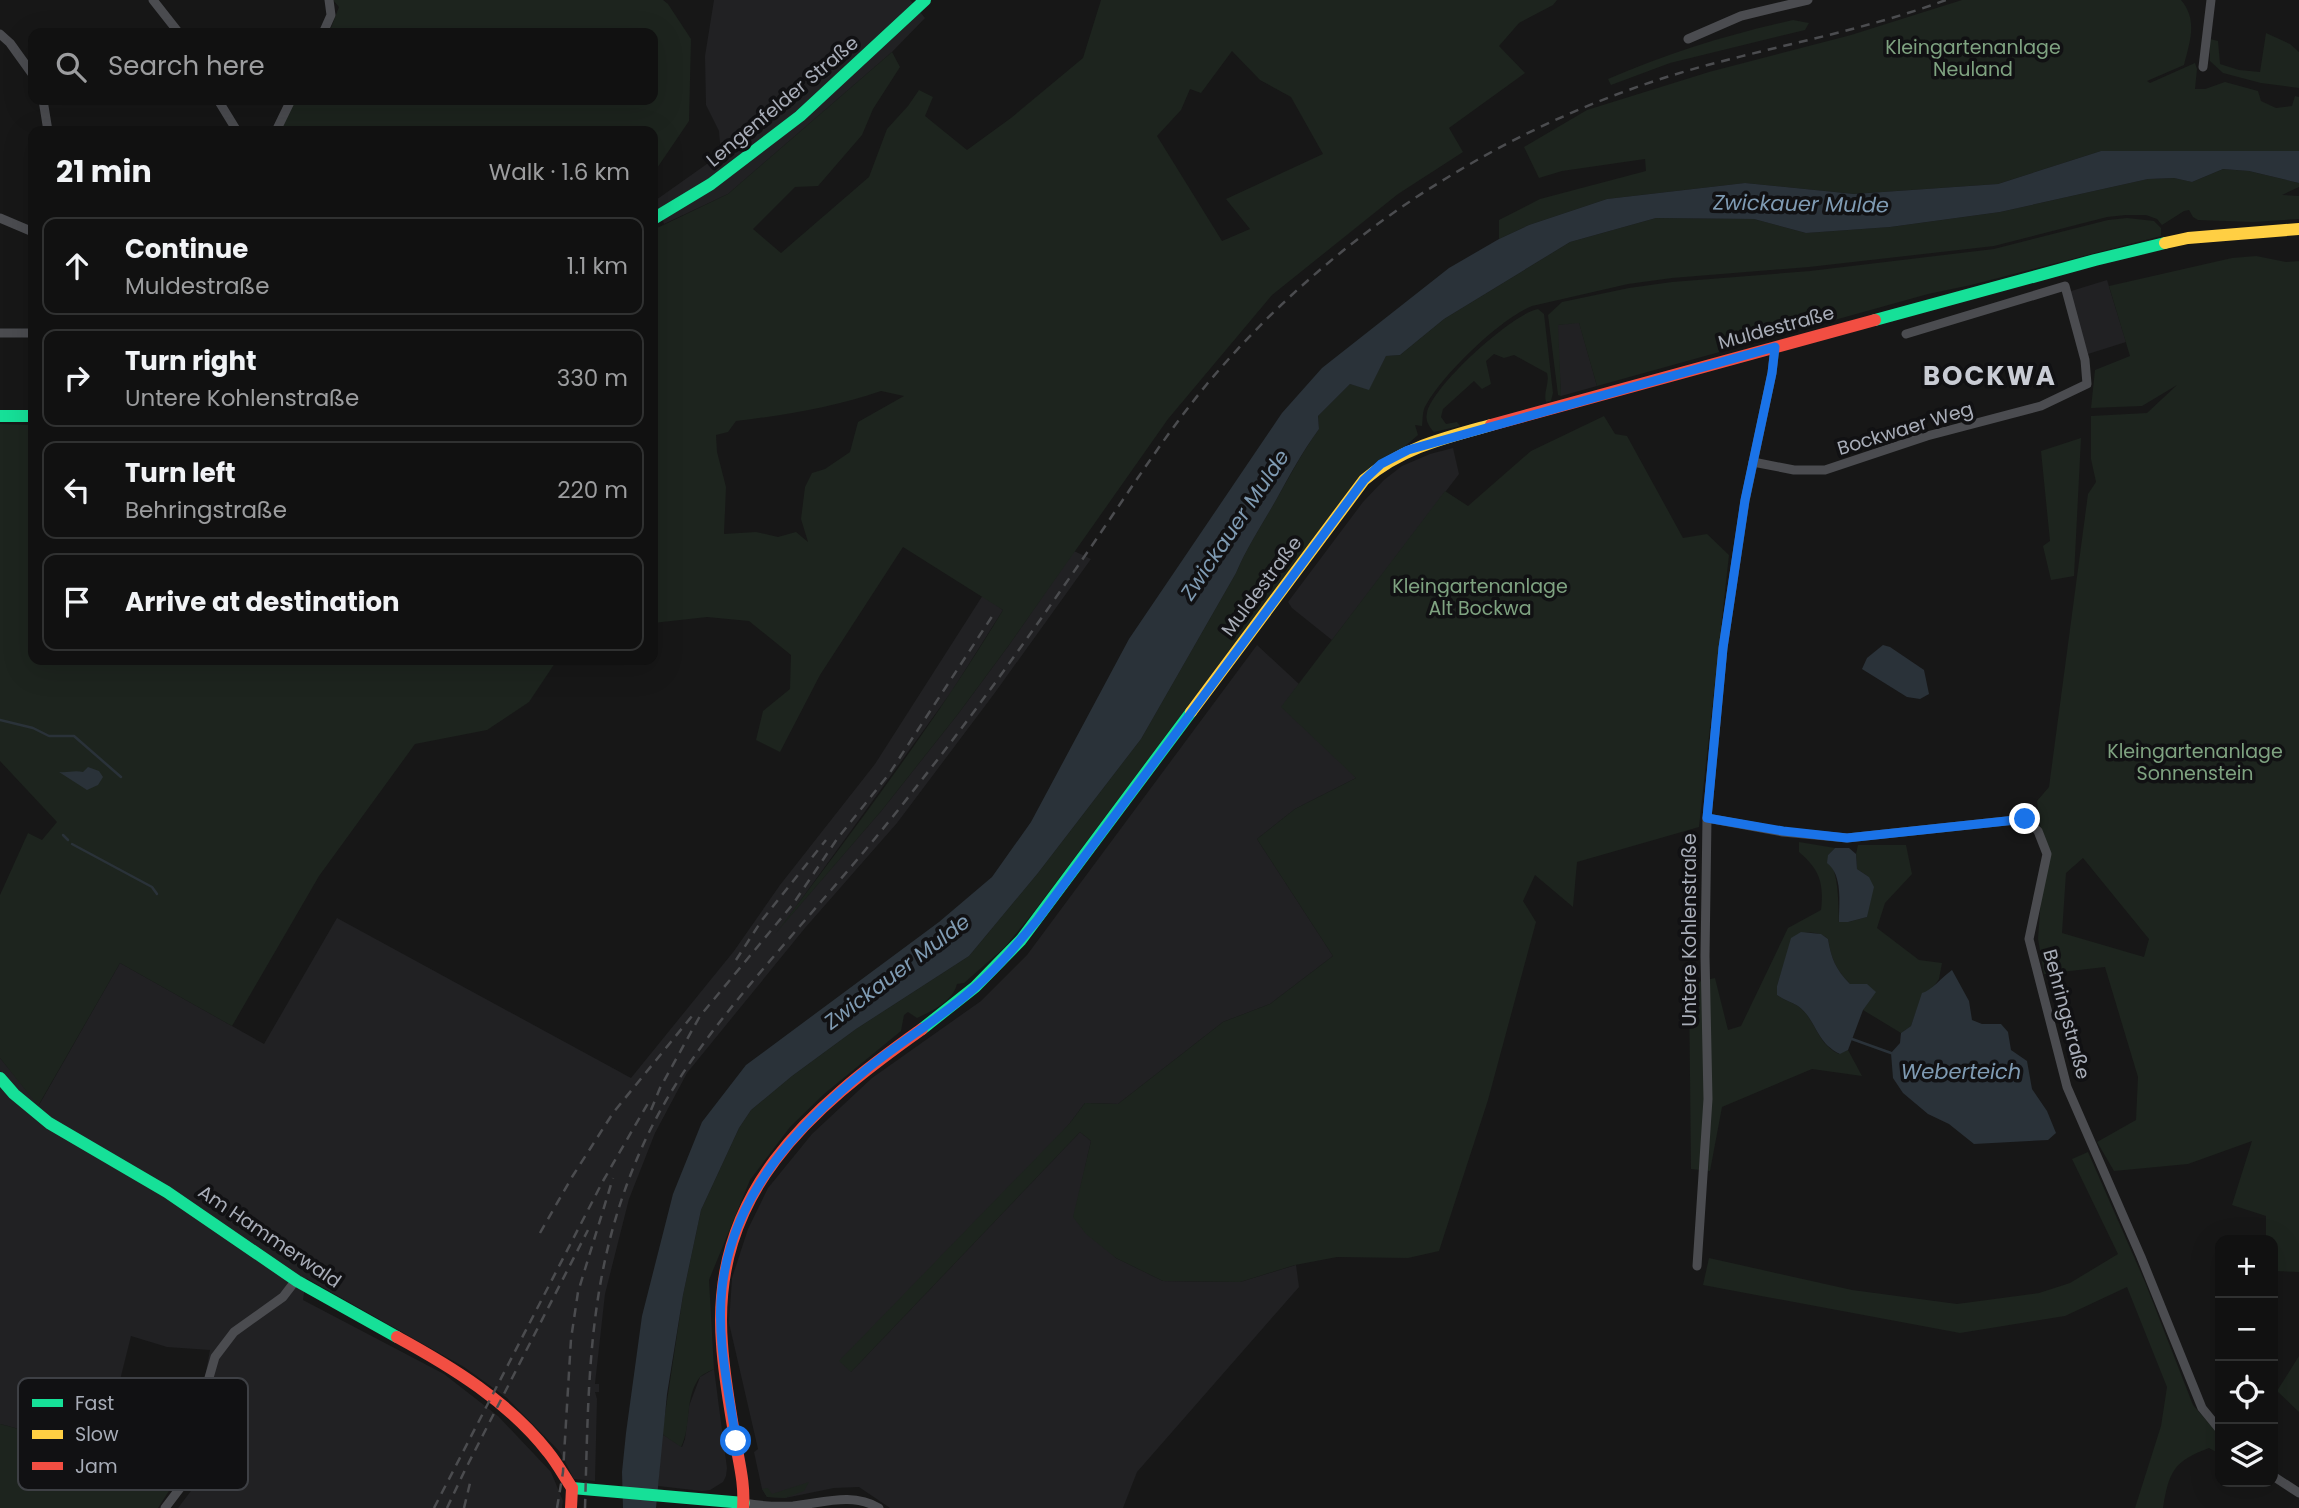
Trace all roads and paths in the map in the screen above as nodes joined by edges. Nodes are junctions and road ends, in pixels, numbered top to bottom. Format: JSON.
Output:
{"nodes":[{"id":1,"x":153,"y":0,"type":"edge"},
{"id":2,"x":329,"y":0,"type":"edge"},
{"id":3,"x":925,"y":0,"type":"edge"},
{"id":4,"x":1808,"y":0,"type":"edge"},
{"id":5,"x":2211,"y":0,"type":"edge"},
{"id":6,"x":175,"y":28,"type":"edge"},
{"id":7,"x":325,"y":28,"type":"edge"},
{"id":8,"x":0,"y":34,"type":"edge"},
{"id":9,"x":1688,"y":39,"type":"dead end"},
{"id":10,"x":2203,"y":67,"type":"dead end"},
{"id":11,"x":28,"y":68,"type":"edge"},
{"id":12,"x":44,"y":105,"type":"edge"},
{"id":13,"x":221,"y":105,"type":"edge"},
{"id":14,"x":289,"y":105,"type":"edge"},
{"id":15,"x":47,"y":126,"type":"edge"},
{"id":16,"x":234,"y":126,"type":"edge"},
{"id":17,"x":278,"y":126,"type":"edge"},
{"id":18,"x":658,"y":216,"type":"edge"},
{"id":19,"x":0,"y":218,"type":"edge"},
{"id":20,"x":2299,"y":229,"type":"edge"},
{"id":21,"x":28,"y":230,"type":"edge"},
{"id":22,"x":0,"y":333,"type":"edge"},
{"id":23,"x":28,"y":333,"type":"edge"},
{"id":24,"x":1906,"y":334,"type":"dead end"},
{"id":25,"x":1775,"y":347,"type":"junction"},
{"id":26,"x":0,"y":416,"type":"edge"},
{"id":27,"x":28,"y":416,"type":"edge"},
{"id":28,"x":1754,"y":462,"type":"junction"},
{"id":29,"x":1707,"y":818,"type":"junction"},
{"id":30,"x":0,"y":1078,"type":"edge"},
{"id":31,"x":1697,"y":1266,"type":"dead end"},
{"id":32,"x":296,"y":1280,"type":"junction"},
{"id":33,"x":209,"y":1378,"type":"edge"},
{"id":34,"x":2215,"y":1424,"type":"edge"},
{"id":35,"x":2278,"y":1479,"type":"edge"},
{"id":36,"x":572,"y":1489,"type":"junction"},
{"id":37,"x":179,"y":1490,"type":"edge"},
{"id":38,"x":2299,"y":1493,"type":"edge"},
{"id":39,"x":743,"y":1506,"type":"edge"},
{"id":40,"x":166,"y":1508,"type":"edge"},
{"id":41,"x":571,"y":1508,"type":"edge"},
{"id":42,"x":880,"y":1508,"type":"edge"}],
"edges":[{"from":1,"to":6,"type":"street"},
{"from":2,"to":7,"type":"street"},
{"from":3,"to":18,"type":"main road","name":"Lengenfelder Straße"},
{"from":4,"to":9,"type":"street"},
{"from":5,"to":10,"type":"street"},
{"from":8,"to":11,"type":"street"},
{"from":12,"to":15,"type":"street"},
{"from":13,"to":16,"type":"street"},
{"from":14,"to":17,"type":"street"},
{"from":19,"to":21,"type":"street"},
{"from":20,"to":25,"type":"main road","name":"Muldestraße"},
{"from":22,"to":23,"type":"street"},
{"from":24,"to":28,"type":"street","name":"Bockwaer Weg"},
{"from":25,"to":28,"type":"street","name":"Untere Kohlenstraße"},
{"from":25,"to":39,"type":"main road","name":"Muldestraße"},
{"from":26,"to":27,"type":"main road"},
{"from":28,"to":29,"type":"street","name":"Untere Kohlenstraße"},
{"from":29,"to":31,"type":"street","name":"Untere Kohlenstraße"},
{"from":29,"to":34,"type":"street","name":"Behringstraße"},
{"from":30,"to":32,"type":"main road","name":"Am Hammerwald"},
{"from":32,"to":33,"type":"street"},
{"from":32,"to":36,"type":"main road","name":"Am Hammerwald"},
{"from":35,"to":38,"type":"street"},
{"from":36,"to":39,"type":"main road"},
{"from":36,"to":41,"type":"main road"},
{"from":37,"to":40,"type":"street"},
{"from":39,"to":42,"type":"street"}]}
